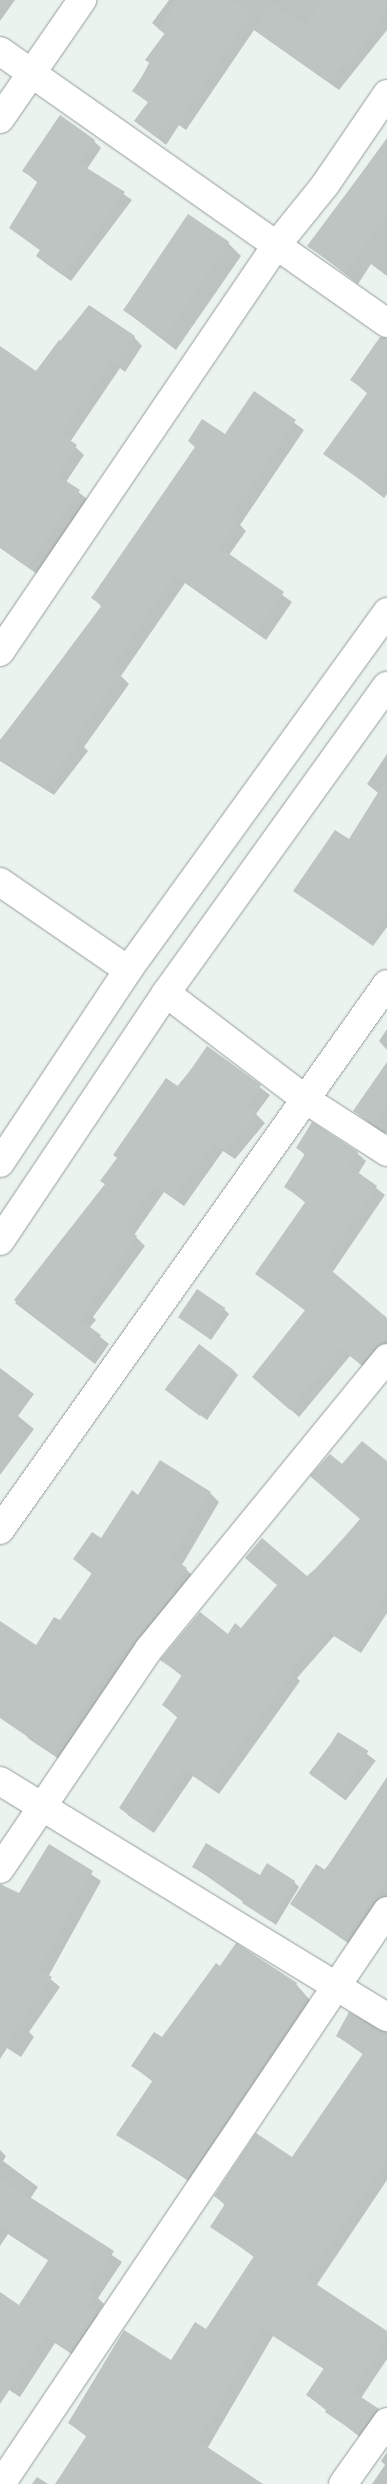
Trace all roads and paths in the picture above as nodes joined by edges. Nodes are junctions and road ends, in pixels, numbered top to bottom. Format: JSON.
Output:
{"nodes":[{"id":1,"x":82,"y":0,"type":"edge"},
{"id":2,"x":0,"y":51,"type":"edge"},
{"id":3,"x":31,"y":73,"type":"junction"},
{"id":4,"x":387,"y":94,"type":"edge"},
{"id":5,"x":0,"y":119,"type":"edge"},
{"id":6,"x":275,"y":247,"type":"junction"},
{"id":7,"x":387,"y":323,"type":"edge"},
{"id":8,"x":387,"y":612,"type":"edge"},
{"id":9,"x":0,"y":652,"type":"edge"},
{"id":10,"x":387,"y":686,"type":"edge"},
{"id":11,"x":0,"y":882,"type":"edge"},
{"id":12,"x":128,"y":970,"type":"junction"},
{"id":13,"x":387,"y":984,"type":"edge"},
{"id":14,"x":166,"y":993,"type":"junction"},
{"id":15,"x":308,"y":1101,"type":"junction"},
{"id":16,"x":387,"y":1152,"type":"edge"},
{"id":17,"x":0,"y":1164,"type":"edge"},
{"id":18,"x":0,"y":1241,"type":"edge"},
{"id":19,"x":387,"y":1358,"type":"edge"},
{"id":20,"x":0,"y":1530,"type":"edge"},
{"id":21,"x":0,"y":1781,"type":"edge"},
{"id":22,"x":42,"y":1805,"type":"junction"},
{"id":23,"x":0,"y":1869,"type":"edge"},
{"id":24,"x":387,"y":1911,"type":"edge"},
{"id":25,"x":336,"y":1988,"type":"junction"},
{"id":26,"x":387,"y":2017,"type":"edge"},
{"id":27,"x":387,"y":2422,"type":"edge"},
{"id":28,"x":1,"y":2484,"type":"edge"},
{"id":29,"x":343,"y":2484,"type":"edge"}],
"edges":[{"from":1,"to":3,"type":"street"},
{"from":2,"to":3,"type":"street"},
{"from":3,"to":5,"type":"street"},
{"from":3,"to":6,"type":"street"},
{"from":4,"to":6,"type":"street"},
{"from":6,"to":7,"type":"street"},
{"from":6,"to":9,"type":"street"},
{"from":8,"to":12,"type":"street"},
{"from":10,"to":14,"type":"street"},
{"from":11,"to":12,"type":"street"},
{"from":12,"to":17,"type":"street"},
{"from":13,"to":15,"type":"street"},
{"from":14,"to":15,"type":"street"},
{"from":14,"to":18,"type":"street"},
{"from":15,"to":16,"type":"street"},
{"from":15,"to":20,"type":"street"},
{"from":19,"to":22,"type":"street"},
{"from":21,"to":22,"type":"street"},
{"from":22,"to":23,"type":"street"},
{"from":22,"to":25,"type":"street"},
{"from":24,"to":25,"type":"street"},
{"from":25,"to":26,"type":"street"},
{"from":25,"to":28,"type":"street"},
{"from":27,"to":29,"type":"street"}]}
